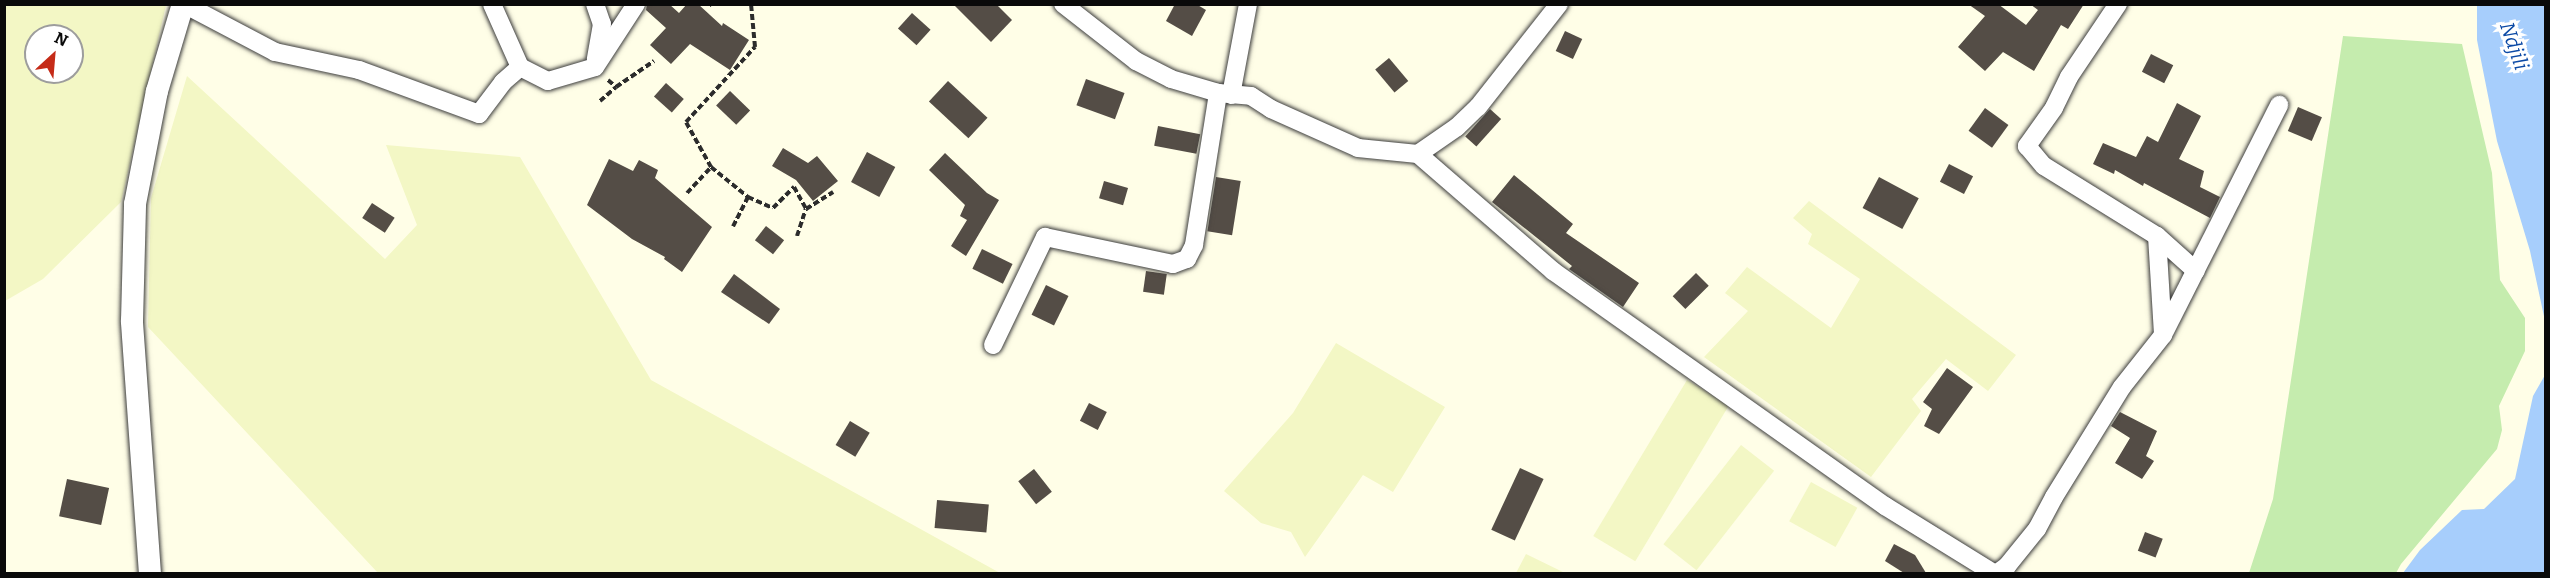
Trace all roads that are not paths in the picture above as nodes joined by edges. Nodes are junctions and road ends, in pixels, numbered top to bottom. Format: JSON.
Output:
{"nodes":[{"id":1,"x":183,"y":4,"type":"edge"},
{"id":2,"x":492,"y":4,"type":"edge"},
{"id":3,"x":595,"y":4,"type":"edge"},
{"id":4,"x":636,"y":4,"type":"edge"},
{"id":5,"x":1063,"y":4,"type":"edge"},
{"id":6,"x":1248,"y":4,"type":"edge"},
{"id":7,"x":1559,"y":4,"type":"edge"},
{"id":8,"x":2118,"y":4,"type":"edge"},
{"id":9,"x":595,"y":67,"type":"junction"},
{"id":10,"x":520,"y":68,"type":"junction"},
{"id":11,"x":1224,"y":94,"type":"junction"},
{"id":12,"x":2279,"y":105,"type":"dead end"},
{"id":13,"x":1418,"y":154,"type":"junction"},
{"id":14,"x":2157,"y":236,"type":"junction"},
{"id":15,"x":2196,"y":271,"type":"junction"},
{"id":16,"x":2163,"y":335,"type":"junction"},
{"id":17,"x":993,"y":345,"type":"dead end"},
{"id":18,"x":1986,"y":571,"type":"edge"},
{"id":19,"x":150,"y":573,"type":"edge"}],
"edges":[{"from":1,"to":10,"type":"street"},
{"from":1,"to":19,"type":"street"},
{"from":2,"to":10,"type":"street"},
{"from":3,"to":9,"type":"street"},
{"from":4,"to":9,"type":"street"},
{"from":5,"to":11,"type":"street"},
{"from":6,"to":11,"type":"street"},
{"from":7,"to":13,"type":"street"},
{"from":8,"to":14,"type":"street"},
{"from":9,"to":10,"type":"street"},
{"from":11,"to":13,"type":"street"},
{"from":11,"to":17,"type":"street"},
{"from":12,"to":15,"type":"street"},
{"from":13,"to":18,"type":"street"},
{"from":14,"to":15,"type":"street"},
{"from":14,"to":16,"type":"street"},
{"from":15,"to":16,"type":"street"},
{"from":16,"to":18,"type":"street"}]}
